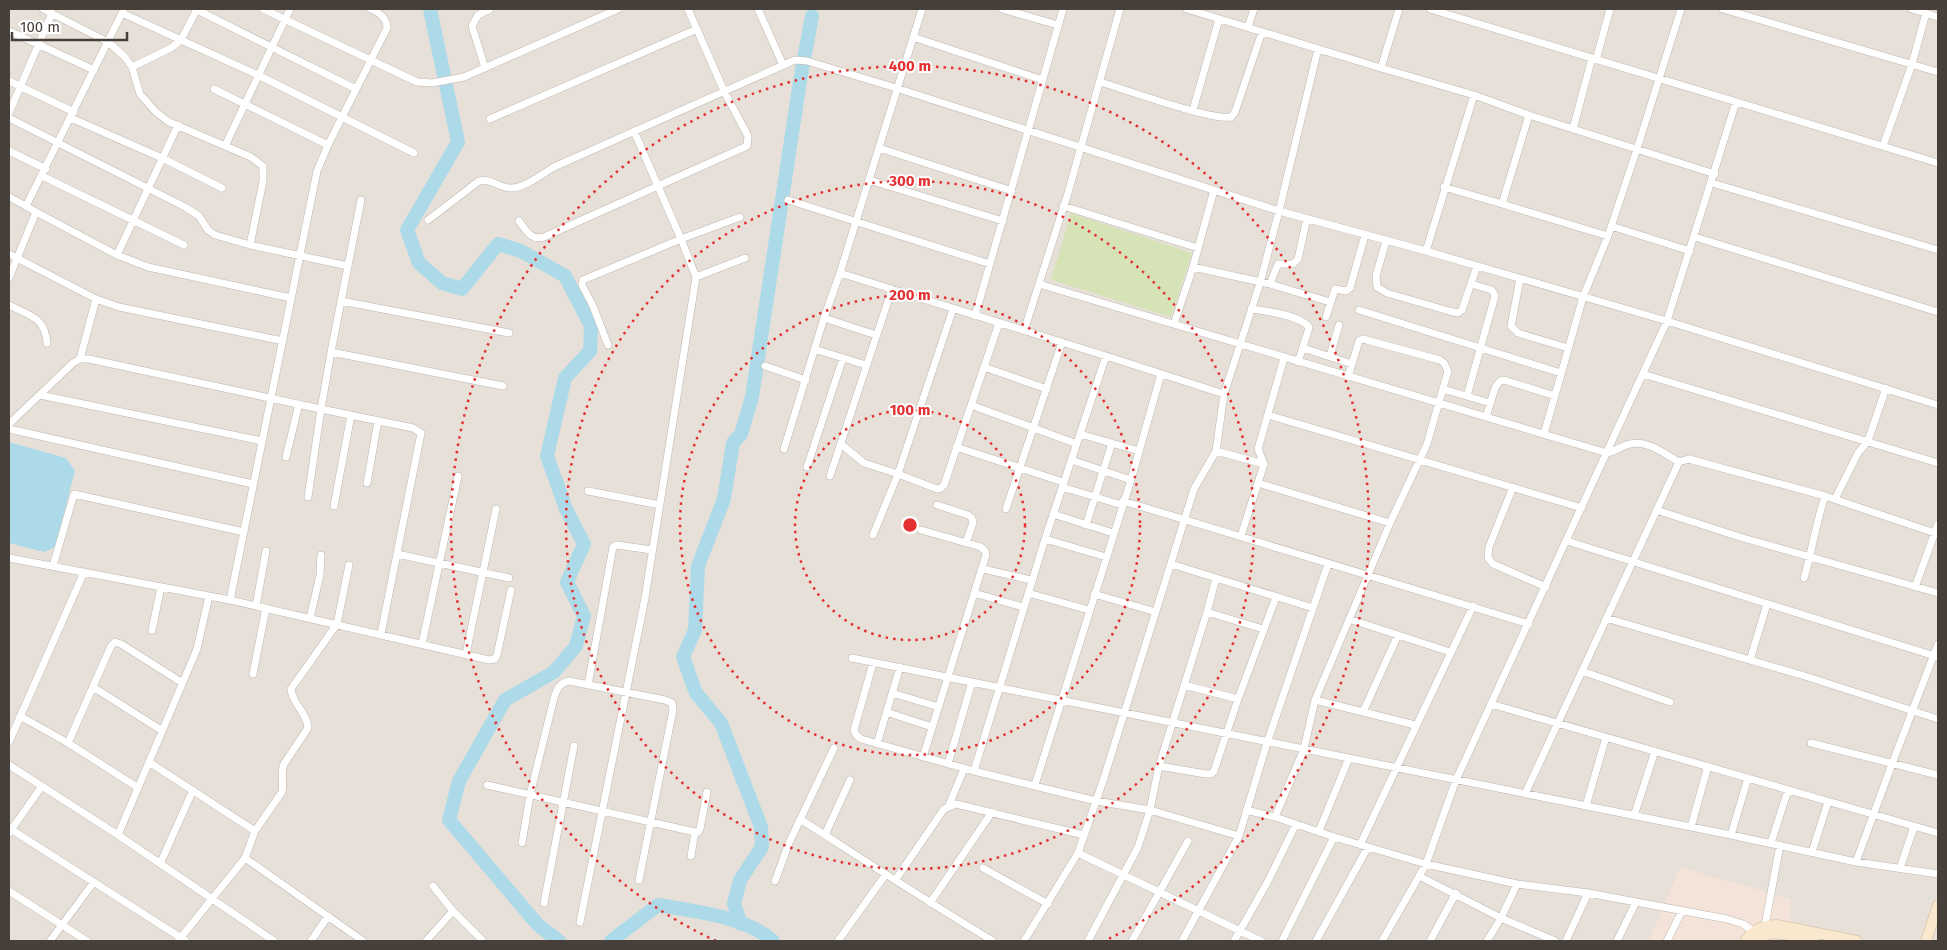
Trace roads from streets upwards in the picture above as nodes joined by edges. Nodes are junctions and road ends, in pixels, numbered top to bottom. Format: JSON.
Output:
{"nodes":[{"id":1,"x":43,"y":9,"type":"edge"},
{"id":2,"x":196,"y":9,"type":"edge"},
{"id":3,"x":264,"y":9,"type":"edge"},
{"id":4,"x":290,"y":9,"type":"edge"},
{"id":5,"x":371,"y":9,"type":"edge"},
{"id":6,"x":490,"y":9,"type":"edge"},
{"id":7,"x":616,"y":9,"type":"edge"},
{"id":8,"x":688,"y":9,"type":"edge"},
{"id":9,"x":758,"y":9,"type":"edge"},
{"id":10,"x":922,"y":9,"type":"edge"},
{"id":11,"x":1002,"y":9,"type":"edge"},
{"id":12,"x":1063,"y":9,"type":"edge"},
{"id":13,"x":1120,"y":9,"type":"edge"},
{"id":14,"x":1187,"y":9,"type":"edge"},
{"id":15,"x":1254,"y":9,"type":"edge"},
{"id":16,"x":1399,"y":9,"type":"edge"},
{"id":17,"x":1430,"y":9,"type":"edge"},
{"id":18,"x":1610,"y":9,"type":"edge"},
{"id":19,"x":1681,"y":9,"type":"edge"},
{"id":20,"x":1723,"y":9,"type":"edge"},
{"id":21,"x":1912,"y":9,"type":"edge"},
{"id":22,"x":123,"y":11,"type":"edge"},
{"id":23,"x":52,"y":13,"type":"junction"},
{"id":24,"x":1926,"y":13,"type":"junction"},
{"id":25,"x":1938,"y":17,"type":"edge"},
{"id":26,"x":285,"y":19,"type":"junction"},
{"id":27,"x":1219,"y":19,"type":"junction"},
{"id":28,"x":1058,"y":26,"type":"junction"},
{"id":29,"x":1248,"y":28,"type":"junction"},
{"id":30,"x":697,"y":29,"type":"junction"},
{"id":31,"x":9,"y":31,"type":"edge"},
{"id":32,"x":1262,"y":32,"type":"junction"},
{"id":33,"x":913,"y":37,"type":"junction"},
{"id":34,"x":181,"y":40,"type":"junction"},
{"id":35,"x":108,"y":42,"type":"junction"},
{"id":36,"x":38,"y":44,"type":"junction"},
{"id":37,"x":272,"y":46,"type":"junction"},
{"id":38,"x":1318,"y":49,"type":"junction"},
{"id":39,"x":1594,"y":59,"type":"junction"},
{"id":40,"x":371,"y":61,"type":"junction"},
{"id":41,"x":1912,"y":64,"type":"junction"},
{"id":42,"x":783,"y":65,"type":"junction"},
{"id":43,"x":132,"y":67,"type":"junction"},
{"id":44,"x":485,"y":68,"type":"junction"},
{"id":45,"x":1381,"y":68,"type":"junction"},
{"id":46,"x":94,"y":70,"type":"junction"},
{"id":47,"x":1938,"y":72,"type":"edge"},
{"id":48,"x":258,"y":75,"type":"junction"},
{"id":49,"x":1660,"y":78,"type":"junction"},
{"id":50,"x":1043,"y":80,"type":"junction"},
{"id":51,"x":9,"y":81,"type":"edge"},
{"id":52,"x":1100,"y":82,"type":"junction"},
{"id":53,"x":21,"y":87,"type":"junction"},
{"id":54,"x":214,"y":88,"type":"dead end"},
{"id":55,"x":896,"y":88,"type":"junction"},
{"id":56,"x":356,"y":89,"type":"junction"},
{"id":57,"x":724,"y":92,"type":"junction"},
{"id":58,"x":1474,"y":95,"type":"junction"},
{"id":59,"x":1736,"y":102,"type":"junction"},
{"id":60,"x":245,"y":104,"type":"junction"},
{"id":61,"x":1193,"y":110,"type":"junction"},
{"id":62,"x":9,"y":113,"type":"edge"},
{"id":63,"x":72,"y":115,"type":"junction"},
{"id":64,"x":1529,"y":115,"type":"junction"},
{"id":65,"x":9,"y":118,"type":"edge"},
{"id":66,"x":342,"y":118,"type":"junction"},
{"id":67,"x":490,"y":119,"type":"dead end"},
{"id":68,"x":178,"y":126,"type":"junction"},
{"id":69,"x":1573,"y":129,"type":"junction"},
{"id":70,"x":634,"y":131,"type":"junction"},
{"id":71,"x":1029,"y":131,"type":"junction"},
{"id":72,"x":59,"y":143,"type":"junction"},
{"id":73,"x":328,"y":145,"type":"junction"},
{"id":74,"x":225,"y":146,"type":"junction"},
{"id":75,"x":1883,"y":146,"type":"junction"},
{"id":76,"x":1081,"y":147,"type":"junction"},
{"id":77,"x":879,"y":148,"type":"junction"},
{"id":78,"x":1637,"y":149,"type":"junction"},
{"id":79,"x":9,"y":151,"type":"edge"},
{"id":80,"x":414,"y":153,"type":"dead end"},
{"id":81,"x":162,"y":158,"type":"junction"},
{"id":82,"x":1938,"y":163,"type":"edge"},
{"id":83,"x":44,"y":172,"type":"junction"},
{"id":84,"x":1715,"y":174,"type":"junction"},
{"id":85,"x":869,"y":180,"type":"junction"},
{"id":86,"x":1712,"y":183,"type":"junction"},
{"id":87,"x":658,"y":184,"type":"junction"},
{"id":88,"x":1444,"y":187,"type":"junction"},
{"id":89,"x":148,"y":188,"type":"junction"},
{"id":90,"x":222,"y":188,"type":"dead end"},
{"id":91,"x":1214,"y":190,"type":"junction"},
{"id":92,"x":1012,"y":191,"type":"junction"},
{"id":93,"x":9,"y":197,"type":"edge"},
{"id":94,"x":360,"y":200,"type":"dead end"},
{"id":95,"x":788,"y":200,"type":"dead end"},
{"id":96,"x":1502,"y":204,"type":"junction"},
{"id":97,"x":26,"y":206,"type":"junction"},
{"id":98,"x":1063,"y":206,"type":"junction"},
{"id":99,"x":1279,"y":211,"type":"junction"},
{"id":100,"x":36,"y":212,"type":"junction"},
{"id":101,"x":740,"y":217,"type":"dead end"},
{"id":102,"x":1307,"y":218,"type":"junction"},
{"id":103,"x":133,"y":220,"type":"junction"},
{"id":104,"x":428,"y":220,"type":"dead end"},
{"id":105,"x":519,"y":221,"type":"dead end"},
{"id":106,"x":856,"y":221,"type":"junction"},
{"id":107,"x":1003,"y":221,"type":"junction"},
{"id":108,"x":1611,"y":226,"type":"junction"},
{"id":109,"x":1365,"y":235,"type":"junction"},
{"id":110,"x":1608,"y":236,"type":"junction"},
{"id":111,"x":1694,"y":237,"type":"junction"},
{"id":112,"x":682,"y":239,"type":"junction"},
{"id":113,"x":1386,"y":241,"type":"junction"},
{"id":114,"x":184,"y":245,"type":"dead end"},
{"id":115,"x":250,"y":245,"type":"junction"},
{"id":116,"x":1198,"y":248,"type":"junction"},
{"id":117,"x":1938,"y":250,"type":"edge"},
{"id":118,"x":1690,"y":251,"type":"junction"},
{"id":119,"x":1426,"y":252,"type":"junction"},
{"id":120,"x":9,"y":254,"type":"edge"},
{"id":121,"x":117,"y":255,"type":"junction"},
{"id":122,"x":300,"y":256,"type":"junction"},
{"id":123,"x":17,"y":258,"type":"junction"},
{"id":124,"x":745,"y":258,"type":"dead end"},
{"id":125,"x":990,"y":264,"type":"junction"},
{"id":126,"x":348,"y":266,"type":"junction"},
{"id":127,"x":1477,"y":266,"type":"junction"},
{"id":128,"x":1193,"y":267,"type":"junction"},
{"id":129,"x":840,"y":273,"type":"junction"},
{"id":130,"x":696,"y":277,"type":"junction"},
{"id":131,"x":9,"y":278,"type":"edge"},
{"id":132,"x":1520,"y":279,"type":"junction"},
{"id":133,"x":1260,"y":283,"type":"junction"},
{"id":134,"x":1039,"y":284,"type":"junction"},
{"id":135,"x":1270,"y":284,"type":"junction"},
{"id":136,"x":1471,"y":284,"type":"junction"},
{"id":137,"x":892,"y":290,"type":"junction"},
{"id":138,"x":1584,"y":297,"type":"junction"},
{"id":139,"x":291,"y":298,"type":"junction"},
{"id":140,"x":96,"y":299,"type":"junction"},
{"id":141,"x":341,"y":301,"type":"junction"},
{"id":142,"x":1330,"y":302,"type":"junction"},
{"id":143,"x":9,"y":305,"type":"edge"},
{"id":144,"x":953,"y":308,"type":"junction"},
{"id":145,"x":1251,"y":309,"type":"junction"},
{"id":146,"x":1358,"y":310,"type":"dead end"},
{"id":147,"x":1938,"y":312,"type":"edge"},
{"id":148,"x":975,"y":316,"type":"junction"},
{"id":149,"x":1326,"y":317,"type":"dead end"},
{"id":150,"x":824,"y":318,"type":"junction"},
{"id":151,"x":1667,"y":322,"type":"junction"},
{"id":152,"x":999,"y":323,"type":"junction"},
{"id":153,"x":1174,"y":324,"type":"junction"},
{"id":154,"x":1339,"y":325,"type":"dead end"},
{"id":155,"x":1024,"y":331,"type":"junction"},
{"id":156,"x":509,"y":333,"type":"dead end"},
{"id":157,"x":876,"y":335,"type":"junction"},
{"id":158,"x":282,"y":342,"type":"junction"},
{"id":159,"x":1062,"y":342,"type":"junction"},
{"id":160,"x":47,"y":343,"type":"dead end"},
{"id":161,"x":1240,"y":344,"type":"junction"},
{"id":162,"x":608,"y":345,"type":"dead end"},
{"id":163,"x":1303,"y":348,"type":"junction"},
{"id":164,"x":1481,"y":348,"type":"junction"},
{"id":165,"x":1568,"y":348,"type":"junction"},
{"id":166,"x":814,"y":349,"type":"junction"},
{"id":167,"x":331,"y":352,"type":"junction"},
{"id":168,"x":1106,"y":356,"type":"junction"},
{"id":169,"x":1330,"y":356,"type":"junction"},
{"id":170,"x":843,"y":358,"type":"junction"},
{"id":171,"x":1284,"y":358,"type":"junction"},
{"id":172,"x":80,"y":359,"type":"junction"},
{"id":173,"x":1298,"y":362,"type":"junction"},
{"id":174,"x":1352,"y":364,"type":"junction"},
{"id":175,"x":866,"y":365,"type":"junction"},
{"id":176,"x":766,"y":366,"type":"dead end"},
{"id":177,"x":984,"y":367,"type":"junction"},
{"id":178,"x":1561,"y":373,"type":"junction"},
{"id":179,"x":1161,"y":374,"type":"junction"},
{"id":180,"x":1643,"y":374,"type":"junction"},
{"id":181,"x":1348,"y":377,"type":"junction"},
{"id":182,"x":806,"y":380,"type":"junction"},
{"id":183,"x":503,"y":386,"type":"dead end"},
{"id":184,"x":1886,"y":388,"type":"junction"},
{"id":185,"x":1047,"y":389,"type":"junction"},
{"id":186,"x":1443,"y":389,"type":"junction"},
{"id":187,"x":1224,"y":394,"type":"junction"},
{"id":188,"x":40,"y":395,"type":"junction"},
{"id":189,"x":1467,"y":396,"type":"junction"},
{"id":190,"x":1555,"y":396,"type":"junction"},
{"id":191,"x":271,"y":398,"type":"junction"},
{"id":192,"x":1490,"y":403,"type":"junction"},
{"id":193,"x":299,"y":404,"type":"junction"},
{"id":194,"x":1440,"y":404,"type":"junction"},
{"id":195,"x":971,"y":405,"type":"junction"},
{"id":196,"x":1938,"y":405,"type":"edge"},
{"id":197,"x":320,"y":409,"type":"junction"},
{"id":198,"x":351,"y":415,"type":"junction"},
{"id":199,"x":1268,"y":415,"type":"junction"},
{"id":200,"x":1486,"y":417,"type":"junction"},
{"id":201,"x":378,"y":421,"type":"junction"},
{"id":202,"x":9,"y":424,"type":"edge"},
{"id":203,"x":9,"y":429,"type":"edge"},
{"id":204,"x":1034,"y":429,"type":"junction"},
{"id":205,"x":1080,"y":434,"type":"junction"},
{"id":206,"x":1544,"y":434,"type":"junction"},
{"id":207,"x":262,"y":441,"type":"junction"},
{"id":208,"x":1868,"y":441,"type":"junction"},
{"id":209,"x":1112,"y":443,"type":"junction"},
{"id":210,"x":841,"y":444,"type":"junction"},
{"id":211,"x":1077,"y":444,"type":"junction"},
{"id":212,"x":956,"y":447,"type":"junction"},
{"id":213,"x":784,"y":449,"type":"dead end"},
{"id":214,"x":1139,"y":451,"type":"junction"},
{"id":215,"x":1216,"y":451,"type":"junction"},
{"id":216,"x":1607,"y":453,"type":"junction"},
{"id":217,"x":286,"y":457,"type":"dead end"},
{"id":218,"x":1420,"y":459,"type":"junction"},
{"id":219,"x":1071,"y":460,"type":"junction"},
{"id":220,"x":1679,"y":462,"type":"junction"},
{"id":221,"x":1938,"y":463,"type":"edge"},
{"id":222,"x":1264,"y":464,"type":"junction"},
{"id":223,"x":807,"y":467,"type":"dead end"},
{"id":224,"x":1020,"y":468,"type":"junction"},
{"id":225,"x":1103,"y":470,"type":"junction"},
{"id":226,"x":898,"y":474,"type":"junction"},
{"id":227,"x":458,"y":476,"type":"dead end"},
{"id":228,"x":830,"y":476,"type":"dead end"},
{"id":229,"x":1130,"y":480,"type":"junction"},
{"id":230,"x":367,"y":483,"type":"dead end"},
{"id":231,"x":1258,"y":483,"type":"junction"},
{"id":232,"x":253,"y":484,"type":"junction"},
{"id":233,"x":1062,"y":484,"type":"junction"},
{"id":234,"x":1513,"y":487,"type":"junction"},
{"id":235,"x":588,"y":490,"type":"dead end"},
{"id":236,"x":1095,"y":496,"type":"junction"},
{"id":237,"x":1825,"y":496,"type":"junction"},
{"id":238,"x":308,"y":497,"type":"dead end"},
{"id":239,"x":1835,"y":499,"type":"junction"},
{"id":240,"x":1123,"y":503,"type":"junction"},
{"id":241,"x":660,"y":504,"type":"junction"},
{"id":242,"x":937,"y":505,"type":"dead end"},
{"id":243,"x":334,"y":506,"type":"dead end"},
{"id":244,"x":1582,"y":508,"type":"junction"},
{"id":245,"x":496,"y":509,"type":"dead end"},
{"id":246,"x":1006,"y":509,"type":"dead end"},
{"id":247,"x":1656,"y":510,"type":"junction"},
{"id":248,"x":1052,"y":514,"type":"junction"},
{"id":249,"x":1185,"y":519,"type":"junction"},
{"id":250,"x":1390,"y":522,"type":"junction"},
{"id":251,"x":1938,"y":524,"type":"edge"},
{"id":252,"x":1086,"y":525,"type":"junction"},
{"id":253,"x":921,"y":530,"type":"dead end"},
{"id":254,"x":244,"y":532,"type":"junction"},
{"id":255,"x":1113,"y":533,"type":"junction"},
{"id":256,"x":1937,"y":533,"type":"edge"},
{"id":257,"x":873,"y":535,"type":"dead end"},
{"id":258,"x":1241,"y":536,"type":"junction"},
{"id":259,"x":1044,"y":539,"type":"junction"},
{"id":260,"x":1567,"y":542,"type":"junction"},
{"id":261,"x":966,"y":543,"type":"junction"},
{"id":262,"x":652,"y":550,"type":"junction"},
{"id":263,"x":266,"y":551,"type":"dead end"},
{"id":264,"x":397,"y":554,"type":"junction"},
{"id":265,"x":321,"y":555,"type":"dead end"},
{"id":266,"x":1106,"y":557,"type":"junction"},
{"id":267,"x":1810,"y":557,"type":"junction"},
{"id":268,"x":9,"y":558,"type":"edge"},
{"id":269,"x":1632,"y":562,"type":"junction"},
{"id":270,"x":441,"y":563,"type":"junction"},
{"id":271,"x":1171,"y":564,"type":"junction"},
{"id":272,"x":1328,"y":564,"type":"junction"},
{"id":273,"x":349,"y":565,"type":"dead end"},
{"id":274,"x":52,"y":566,"type":"junction"},
{"id":275,"x":983,"y":569,"type":"junction"},
{"id":276,"x":84,"y":572,"type":"junction"},
{"id":277,"x":484,"y":572,"type":"junction"},
{"id":278,"x":1369,"y":575,"type":"junction"},
{"id":279,"x":509,"y":578,"type":"dead end"},
{"id":280,"x":1216,"y":578,"type":"junction"},
{"id":281,"x":1804,"y":578,"type":"dead end"},
{"id":282,"x":1031,"y":580,"type":"junction"},
{"id":283,"x":161,"y":587,"type":"junction"},
{"id":284,"x":1546,"y":587,"type":"junction"},
{"id":285,"x":1915,"y":587,"type":"junction"},
{"id":286,"x":511,"y":590,"type":"dead end"},
{"id":287,"x":974,"y":593,"type":"junction"},
{"id":288,"x":1028,"y":593,"type":"junction"},
{"id":289,"x":1938,"y":593,"type":"edge"},
{"id":290,"x":1094,"y":594,"type":"junction"},
{"id":291,"x":209,"y":596,"type":"junction"},
{"id":292,"x":1276,"y":597,"type":"junction"},
{"id":293,"x":230,"y":600,"type":"junction"},
{"id":294,"x":1767,"y":604,"type":"junction"},
{"id":295,"x":256,"y":606,"type":"junction"},
{"id":296,"x":1473,"y":606,"type":"junction"},
{"id":297,"x":1023,"y":607,"type":"junction"},
{"id":298,"x":266,"y":608,"type":"junction"},
{"id":299,"x":1313,"y":608,"type":"junction"},
{"id":300,"x":1089,"y":610,"type":"junction"},
{"id":301,"x":1156,"y":612,"type":"junction"},
{"id":302,"x":1207,"y":612,"type":"junction"},
{"id":303,"x":310,"y":618,"type":"junction"},
{"id":304,"x":1606,"y":618,"type":"junction"},
{"id":305,"x":1349,"y":619,"type":"junction"},
{"id":306,"x":337,"y":624,"type":"junction"},
{"id":307,"x":1529,"y":624,"type":"junction"},
{"id":308,"x":1263,"y":629,"type":"junction"},
{"id":309,"x":152,"y":630,"type":"dead end"},
{"id":310,"x":381,"y":634,"type":"junction"},
{"id":311,"x":1398,"y":635,"type":"junction"},
{"id":312,"x":422,"y":644,"type":"junction"},
{"id":313,"x":1938,"y":644,"type":"edge"},
{"id":314,"x":1450,"y":652,"type":"junction"},
{"id":315,"x":466,"y":654,"type":"junction"},
{"id":316,"x":1936,"y":657,"type":"edge"},
{"id":317,"x":852,"y":658,"type":"dead end"},
{"id":318,"x":1750,"y":660,"type":"junction"},
{"id":319,"x":873,"y":663,"type":"junction"},
{"id":320,"x":900,"y":667,"type":"junction"},
{"id":321,"x":1582,"y":671,"type":"junction"},
{"id":322,"x":253,"y":674,"type":"dead end"},
{"id":323,"x":948,"y":677,"type":"junction"},
{"id":324,"x":181,"y":682,"type":"junction"},
{"id":325,"x":972,"y":682,"type":"junction"},
{"id":326,"x":588,"y":685,"type":"junction"},
{"id":327,"x":1184,"y":685,"type":"junction"},
{"id":328,"x":93,"y":687,"type":"junction"},
{"id":329,"x":998,"y":688,"type":"junction"},
{"id":330,"x":626,"y":693,"type":"junction"},
{"id":331,"x":892,"y":693,"type":"junction"},
{"id":332,"x":1062,"y":699,"type":"junction"},
{"id":333,"x":1238,"y":699,"type":"junction"},
{"id":334,"x":1315,"y":700,"type":"junction"},
{"id":335,"x":1670,"y":702,"type":"dead end"},
{"id":336,"x":1491,"y":704,"type":"junction"},
{"id":337,"x":938,"y":707,"type":"junction"},
{"id":338,"x":1912,"y":711,"type":"junction"},
{"id":339,"x":886,"y":712,"type":"junction"},
{"id":340,"x":1125,"y":712,"type":"junction"},
{"id":341,"x":1363,"y":712,"type":"junction"},
{"id":342,"x":20,"y":716,"type":"junction"},
{"id":343,"x":1938,"y":719,"type":"edge"},
{"id":344,"x":1172,"y":722,"type":"junction"},
{"id":345,"x":1557,"y":723,"type":"junction"},
{"id":346,"x":1415,"y":725,"type":"junction"},
{"id":347,"x":932,"y":727,"type":"junction"},
{"id":348,"x":161,"y":730,"type":"junction"},
{"id":349,"x":1228,"y":734,"type":"junction"},
{"id":350,"x":1606,"y":737,"type":"junction"},
{"id":351,"x":9,"y":742,"type":"edge"},
{"id":352,"x":68,"y":743,"type":"junction"},
{"id":353,"x":1267,"y":743,"type":"junction"},
{"id":354,"x":1811,"y":743,"type":"dead end"},
{"id":355,"x":877,"y":744,"type":"junction"},
{"id":356,"x":574,"y":746,"type":"dead end"},
{"id":357,"x":834,"y":748,"type":"dead end"},
{"id":358,"x":1304,"y":749,"type":"junction"},
{"id":359,"x":1655,"y":751,"type":"junction"},
{"id":360,"x":923,"y":757,"type":"junction"},
{"id":361,"x":1349,"y":758,"type":"junction"},
{"id":362,"x":149,"y":762,"type":"junction"},
{"id":363,"x":948,"y":764,"type":"junction"},
{"id":364,"x":1892,"y":764,"type":"junction"},
{"id":365,"x":9,"y":765,"type":"edge"},
{"id":366,"x":1158,"y":766,"type":"junction"},
{"id":367,"x":1708,"y":766,"type":"junction"},
{"id":368,"x":1395,"y":768,"type":"junction"},
{"id":369,"x":964,"y":769,"type":"junction"},
{"id":370,"x":974,"y":771,"type":"junction"},
{"id":371,"x":1938,"y":775,"type":"edge"},
{"id":372,"x":1748,"y":778,"type":"junction"},
{"id":373,"x":850,"y":780,"type":"dead end"},
{"id":374,"x":1456,"y":780,"type":"junction"},
{"id":375,"x":487,"y":785,"type":"dead end"},
{"id":376,"x":1035,"y":785,"type":"junction"},
{"id":377,"x":42,"y":786,"type":"junction"},
{"id":378,"x":138,"y":787,"type":"junction"},
{"id":379,"x":193,"y":790,"type":"junction"},
{"id":380,"x":1788,"y":790,"type":"junction"},
{"id":381,"x":707,"y":792,"type":"dead end"},
{"id":382,"x":1525,"y":794,"type":"junction"},
{"id":383,"x":530,"y":795,"type":"junction"},
{"id":384,"x":1096,"y":800,"type":"junction"},
{"id":385,"x":1828,"y":802,"type":"junction"},
{"id":386,"x":564,"y":803,"type":"junction"},
{"id":387,"x":949,"y":805,"type":"junction"},
{"id":388,"x":1586,"y":806,"type":"junction"},
{"id":389,"x":1150,"y":810,"type":"junction"},
{"id":390,"x":1246,"y":810,"type":"junction"},
{"id":391,"x":603,"y":812,"type":"junction"},
{"id":392,"x":992,"y":812,"type":"junction"},
{"id":393,"x":1873,"y":815,"type":"junction"},
{"id":394,"x":1634,"y":816,"type":"junction"},
{"id":395,"x":1275,"y":817,"type":"junction"},
{"id":396,"x":800,"y":819,"type":"junction"},
{"id":397,"x":651,"y":823,"type":"junction"},
{"id":398,"x":1296,"y":824,"type":"junction"},
{"id":399,"x":1692,"y":827,"type":"junction"},
{"id":400,"x":1914,"y":827,"type":"junction"},
{"id":401,"x":10,"y":831,"type":"edge"},
{"id":402,"x":255,"y":831,"type":"junction"},
{"id":403,"x":695,"y":832,"type":"junction"},
{"id":404,"x":1319,"y":832,"type":"junction"},
{"id":405,"x":1938,"y":833,"type":"edge"},
{"id":406,"x":118,"y":835,"type":"junction"},
{"id":407,"x":825,"y":835,"type":"junction"},
{"id":408,"x":1084,"y":835,"type":"junction"},
{"id":409,"x":1732,"y":835,"type":"junction"},
{"id":410,"x":1238,"y":836,"type":"junction"},
{"id":411,"x":1334,"y":837,"type":"junction"},
{"id":412,"x":1188,"y":841,"type":"dead end"},
{"id":413,"x":522,"y":843,"type":"dead end"},
{"id":414,"x":1771,"y":843,"type":"junction"},
{"id":415,"x":1780,"y":845,"type":"junction"},
{"id":416,"x":1364,"y":846,"type":"junction"},
{"id":417,"x":1812,"y":852,"type":"junction"},
{"id":418,"x":1078,"y":853,"type":"junction"},
{"id":419,"x":692,"y":856,"type":"dead end"},
{"id":420,"x":245,"y":858,"type":"junction"},
{"id":421,"x":1856,"y":862,"type":"junction"},
{"id":422,"x":160,"y":864,"type":"junction"},
{"id":423,"x":1426,"y":864,"type":"junction"},
{"id":424,"x":983,"y":868,"type":"dead end"},
{"id":425,"x":1900,"y":868,"type":"junction"},
{"id":426,"x":886,"y":874,"type":"junction"},
{"id":427,"x":1938,"y":874,"type":"edge"},
{"id":428,"x":1124,"y":876,"type":"junction"},
{"id":429,"x":1419,"y":876,"type":"junction"},
{"id":430,"x":896,"y":879,"type":"junction"},
{"id":431,"x":639,"y":880,"type":"dead end"},
{"id":432,"x":775,"y":881,"type":"dead end"},
{"id":433,"x":94,"y":882,"type":"junction"},
{"id":434,"x":1517,"y":884,"type":"junction"},
{"id":435,"x":433,"y":886,"type":"dead end"},
{"id":436,"x":9,"y":890,"type":"edge"},
{"id":437,"x":1158,"y":892,"type":"junction"},
{"id":438,"x":1456,"y":893,"type":"junction"},
{"id":439,"x":1588,"y":893,"type":"junction"},
{"id":440,"x":213,"y":899,"type":"junction"},
{"id":441,"x":1636,"y":902,"type":"junction"},
{"id":442,"x":544,"y":903,"type":"dead end"},
{"id":443,"x":930,"y":903,"type":"junction"},
{"id":444,"x":1048,"y":904,"type":"junction"},
{"id":445,"x":1938,"y":905,"type":"edge"},
{"id":446,"x":453,"y":911,"type":"junction"},
{"id":447,"x":1682,"y":911,"type":"junction"},
{"id":448,"x":1198,"y":912,"type":"junction"},
{"id":449,"x":328,"y":916,"type":"junction"},
{"id":450,"x":1501,"y":918,"type":"junction"},
{"id":451,"x":580,"y":922,"type":"dead end"},
{"id":452,"x":62,"y":925,"type":"junction"},
{"id":453,"x":1765,"y":925,"type":"junction"},
{"id":454,"x":1240,"y":932,"type":"junction"},
{"id":455,"x":1758,"y":936,"type":"edge"},
{"id":456,"x":1538,"y":938,"type":"edge"},
{"id":457,"x":181,"y":940,"type":"edge"},
{"id":458,"x":50,"y":941,"type":"edge"},
{"id":459,"x":87,"y":941,"type":"edge"},
{"id":460,"x":274,"y":941,"type":"edge"},
{"id":461,"x":312,"y":941,"type":"edge"},
{"id":462,"x":363,"y":941,"type":"edge"},
{"id":463,"x":426,"y":941,"type":"edge"},
{"id":464,"x":483,"y":941,"type":"edge"},
{"id":465,"x":838,"y":941,"type":"edge"},
{"id":466,"x":993,"y":941,"type":"edge"},
{"id":467,"x":1024,"y":941,"type":"edge"},
{"id":468,"x":1088,"y":941,"type":"edge"},
{"id":469,"x":1132,"y":941,"type":"edge"},
{"id":470,"x":1182,"y":941,"type":"edge"},
{"id":471,"x":1234,"y":941,"type":"edge"},
{"id":472,"x":1261,"y":941,"type":"edge"},
{"id":473,"x":1282,"y":941,"type":"edge"},
{"id":474,"x":1316,"y":941,"type":"edge"},
{"id":475,"x":1382,"y":941,"type":"edge"},
{"id":476,"x":1430,"y":941,"type":"edge"},
{"id":477,"x":1487,"y":941,"type":"edge"},
{"id":478,"x":1555,"y":941,"type":"edge"},
{"id":479,"x":1566,"y":941,"type":"edge"},
{"id":480,"x":1617,"y":941,"type":"edge"},
{"id":481,"x":1667,"y":941,"type":"edge"},
{"id":482,"x":1745,"y":941,"type":"edge"},
{"id":483,"x":1815,"y":941,"type":"edge"},
{"id":484,"x":1857,"y":941,"type":"edge"},
{"id":485,"x":1926,"y":941,"type":"edge"}],
"edges":[{"from":1,"to":23,"type":"street"},
{"from":2,"to":34,"type":"street"},
{"from":2,"to":37,"type":"street"},
{"from":3,"to":26,"type":"street"},
{"from":4,"to":26,"type":"street"},
{"from":5,"to":40,"type":"street"},
{"from":6,"to":44,"type":"street"},
{"from":7,"to":44,"type":"street"},
{"from":8,"to":30,"type":"street"},
{"from":9,"to":42,"type":"street"},
{"from":10,"to":33,"type":"street"},
{"from":11,"to":28,"type":"street"},
{"from":12,"to":28,"type":"street"},
{"from":13,"to":52,"type":"street"},
{"from":14,"to":27,"type":"street"},
{"from":15,"to":29,"type":"street"},
{"from":16,"to":45,"type":"street"},
{"from":17,"to":39,"type":"street"},
{"from":18,"to":39,"type":"street"},
{"from":19,"to":49,"type":"street"},
{"from":20,"to":41,"type":"street"},
{"from":21,"to":24,"type":"street"},
{"from":22,"to":34,"type":"street"},
{"from":22,"to":35,"type":"street"},
{"from":23,"to":35,"type":"street"},
{"from":23,"to":36,"type":"street"},
{"from":24,"to":25,"type":"street"},
{"from":24,"to":41,"type":"street"},
{"from":26,"to":37,"type":"street"},
{"from":26,"to":40,"type":"street"},
{"from":27,"to":29,"type":"street"},
{"from":27,"to":61,"type":"street"},
{"from":28,"to":50,"type":"street"},
{"from":29,"to":32,"type":"street"},
{"from":30,"to":57,"type":"street"},
{"from":30,"to":67,"type":"street"},
{"from":31,"to":36,"type":"street"},
{"from":32,"to":38,"type":"street"},
{"from":32,"to":61,"type":"street"},
{"from":33,"to":50,"type":"street"},
{"from":33,"to":55,"type":"street"},
{"from":34,"to":43,"type":"street"},
{"from":34,"to":48,"type":"street"},
{"from":35,"to":43,"type":"street"},
{"from":35,"to":46,"type":"street"},
{"from":36,"to":46,"type":"street"},
{"from":36,"to":53,"type":"street"},
{"from":37,"to":48,"type":"street"},
{"from":37,"to":56,"type":"street"},
{"from":38,"to":45,"type":"street"},
{"from":38,"to":99,"type":"street"},
{"from":39,"to":49,"type":"street"},
{"from":39,"to":69,"type":"street"},
{"from":40,"to":44,"type":"street"},
{"from":40,"to":56,"type":"street"},
{"from":41,"to":47,"type":"street"},
{"from":41,"to":75,"type":"street"},
{"from":42,"to":55,"type":"street"},
{"from":42,"to":57,"type":"street"},
{"from":43,"to":68,"type":"street"},
{"from":45,"to":58,"type":"street"},
{"from":46,"to":63,"type":"street"},
{"from":48,"to":60,"type":"street"},
{"from":48,"to":66,"type":"street"},
{"from":49,"to":59,"type":"street"},
{"from":49,"to":78,"type":"street"},
{"from":50,"to":71,"type":"street"},
{"from":51,"to":53,"type":"street"},
{"from":52,"to":61,"type":"street"},
{"from":52,"to":76,"type":"street"},
{"from":53,"to":62,"type":"street"},
{"from":53,"to":63,"type":"street"},
{"from":54,"to":60,"type":"street"},
{"from":55,"to":71,"type":"street"},
{"from":55,"to":77,"type":"street"},
{"from":56,"to":66,"type":"street"},
{"from":57,"to":70,"type":"street"},
{"from":57,"to":87,"type":"street"},
{"from":58,"to":64,"type":"street"},
{"from":58,"to":88,"type":"street"},
{"from":59,"to":75,"type":"street"},
{"from":59,"to":84,"type":"street"},
{"from":60,"to":73,"type":"street"},
{"from":60,"to":74,"type":"street"},
{"from":63,"to":72,"type":"street"},
{"from":63,"to":81,"type":"street"},
{"from":64,"to":69,"type":"street"},
{"from":64,"to":96,"type":"street"},
{"from":65,"to":72,"type":"street"},
{"from":66,"to":73,"type":"street"},
{"from":66,"to":80,"type":"street"},
{"from":68,"to":74,"type":"street"},
{"from":68,"to":81,"type":"street"},
{"from":69,"to":78,"type":"street"},
{"from":70,"to":87,"type":"street"},
{"from":70,"to":104,"type":"street"},
{"from":71,"to":76,"type":"street"},
{"from":71,"to":92,"type":"street"},
{"from":72,"to":83,"type":"street"},
{"from":72,"to":89,"type":"street"},
{"from":73,"to":122,"type":"street"},
{"from":74,"to":115,"type":"street"},
{"from":75,"to":82,"type":"street"},
{"from":76,"to":91,"type":"street"},
{"from":76,"to":98,"type":"street"},
{"from":77,"to":85,"type":"street"},
{"from":77,"to":92,"type":"street"},
{"from":78,"to":84,"type":"street"},
{"from":78,"to":108,"type":"street"},
{"from":79,"to":83,"type":"street"},
{"from":81,"to":89,"type":"street"},
{"from":81,"to":90,"type":"street"},
{"from":83,"to":97,"type":"street"},
{"from":83,"to":103,"type":"street"},
{"from":84,"to":86,"type":"street"},
{"from":85,"to":106,"type":"street"},
{"from":85,"to":107,"type":"street"},
{"from":86,"to":111,"type":"street"},
{"from":86,"to":117,"type":"street"},
{"from":87,"to":105,"type":"street"},
{"from":87,"to":112,"type":"street"},
{"from":88,"to":96,"type":"street"},
{"from":88,"to":119,"type":"street"},
{"from":89,"to":103,"type":"street"},
{"from":89,"to":115,"type":"street"},
{"from":91,"to":99,"type":"street"},
{"from":91,"to":116,"type":"street"},
{"from":92,"to":107,"type":"street"},
{"from":93,"to":97,"type":"street"},
{"from":94,"to":126,"type":"street"},
{"from":95,"to":106,"type":"street"},
{"from":96,"to":110,"type":"street"},
{"from":97,"to":100,"type":"street"},
{"from":98,"to":116,"type":"street"},
{"from":98,"to":134,"type":"street"},
{"from":99,"to":102,"type":"street"},
{"from":99,"to":133,"type":"street"},
{"from":100,"to":121,"type":"street"},
{"from":100,"to":123,"type":"street"},
{"from":101,"to":112,"type":"street"},
{"from":102,"to":109,"type":"street"},
{"from":102,"to":135,"type":"street"},
{"from":103,"to":114,"type":"street"},
{"from":103,"to":121,"type":"street"},
{"from":106,"to":125,"type":"street"},
{"from":106,"to":129,"type":"street"},
{"from":107,"to":125,"type":"street"},
{"from":108,"to":110,"type":"street"},
{"from":108,"to":118,"type":"street"},
{"from":109,"to":113,"type":"street"},
{"from":109,"to":142,"type":"street"},
{"from":110,"to":138,"type":"street"},
{"from":111,"to":118,"type":"street"},
{"from":111,"to":147,"type":"street"},
{"from":112,"to":130,"type":"street"},
{"from":112,"to":162,"type":"street"},
{"from":113,"to":119,"type":"street"},
{"from":113,"to":136,"type":"street"},
{"from":115,"to":122,"type":"street"},
{"from":116,"to":128,"type":"street"},
{"from":118,"to":151,"type":"street"},
{"from":119,"to":127,"type":"street"},
{"from":120,"to":123,"type":"street"},
{"from":121,"to":139,"type":"street"},
{"from":122,"to":126,"type":"street"},
{"from":122,"to":139,"type":"street"},
{"from":123,"to":131,"type":"street"},
{"from":123,"to":140,"type":"street"},
{"from":124,"to":130,"type":"street"},
{"from":125,"to":148,"type":"street"},
{"from":126,"to":141,"type":"street"},
{"from":127,"to":132,"type":"street"},
{"from":127,"to":136,"type":"street"},
{"from":128,"to":133,"type":"street"},
{"from":128,"to":153,"type":"street"},
{"from":129,"to":137,"type":"street"},
{"from":129,"to":150,"type":"street"},
{"from":130,"to":241,"type":"street"},
{"from":132,"to":138,"type":"street"},
{"from":132,"to":165,"type":"street"},
{"from":133,"to":135,"type":"street"},
{"from":133,"to":145,"type":"street"},
{"from":134,"to":153,"type":"street"},
{"from":134,"to":155,"type":"street"},
{"from":135,"to":142,"type":"street"},
{"from":136,"to":164,"type":"street"},
{"from":137,"to":144,"type":"street"},
{"from":137,"to":157,"type":"street"},
{"from":138,"to":151,"type":"street"},
{"from":138,"to":165,"type":"street"},
{"from":139,"to":158,"type":"street"},
{"from":140,"to":158,"type":"street"},
{"from":140,"to":172,"type":"street"},
{"from":141,"to":156,"type":"street"},
{"from":141,"to":167,"type":"street"},
{"from":142,"to":149,"type":"street"},
{"from":143,"to":160,"type":"street"},
{"from":144,"to":148,"type":"street"},
{"from":144,"to":226,"type":"street"},
{"from":145,"to":161,"type":"street"},
{"from":145,"to":163,"type":"street"},
{"from":146,"to":164,"type":"street"},
{"from":148,"to":152,"type":"street"},
{"from":150,"to":157,"type":"street"},
{"from":150,"to":166,"type":"street"},
{"from":151,"to":180,"type":"street"},
{"from":151,"to":184,"type":"street"},
{"from":152,"to":155,"type":"street"},
{"from":152,"to":177,"type":"street"},
{"from":153,"to":161,"type":"street"},
{"from":154,"to":169,"type":"street"},
{"from":155,"to":159,"type":"street"},
{"from":157,"to":175,"type":"street"},
{"from":158,"to":191,"type":"street"},
{"from":159,"to":168,"type":"street"},
{"from":159,"to":185,"type":"street"},
{"from":161,"to":171,"type":"street"},
{"from":161,"to":187,"type":"street"},
{"from":163,"to":169,"type":"street"},
{"from":163,"to":173,"type":"street"},
{"from":164,"to":178,"type":"street"},
{"from":164,"to":189,"type":"street"},
{"from":165,"to":178,"type":"street"},
{"from":166,"to":170,"type":"street"},
{"from":166,"to":182,"type":"street"},
{"from":167,"to":183,"type":"street"},
{"from":167,"to":197,"type":"street"},
{"from":168,"to":179,"type":"street"},
{"from":168,"to":205,"type":"street"},
{"from":169,"to":174,"type":"street"},
{"from":170,"to":175,"type":"street"},
{"from":170,"to":223,"type":"street"},
{"from":171,"to":173,"type":"street"},
{"from":171,"to":199,"type":"street"},
{"from":172,"to":188,"type":"street"},
{"from":172,"to":191,"type":"street"},
{"from":173,"to":181,"type":"street"},
{"from":174,"to":181,"type":"street"},
{"from":174,"to":186,"type":"street"},
{"from":175,"to":210,"type":"street"},
{"from":176,"to":182,"type":"street"},
{"from":177,"to":185,"type":"street"},
{"from":177,"to":195,"type":"street"},
{"from":178,"to":190,"type":"street"},
{"from":179,"to":187,"type":"street"},
{"from":179,"to":214,"type":"street"},
{"from":180,"to":208,"type":"street"},
{"from":180,"to":216,"type":"street"},
{"from":181,"to":194,"type":"street"},
{"from":182,"to":213,"type":"street"},
{"from":184,"to":196,"type":"street"},
{"from":184,"to":208,"type":"street"},
{"from":185,"to":204,"type":"street"},
{"from":186,"to":189,"type":"street"},
{"from":186,"to":194,"type":"street"},
{"from":187,"to":215,"type":"street"},
{"from":188,"to":202,"type":"street"},
{"from":188,"to":207,"type":"street"},
{"from":189,"to":192,"type":"street"},
{"from":190,"to":192,"type":"street"},
{"from":190,"to":206,"type":"street"},
{"from":191,"to":193,"type":"street"},
{"from":191,"to":207,"type":"street"},
{"from":192,"to":200,"type":"street"},
{"from":193,"to":197,"type":"street"},
{"from":193,"to":217,"type":"street"},
{"from":194,"to":200,"type":"street"},
{"from":194,"to":218,"type":"street"},
{"from":195,"to":204,"type":"street"},
{"from":195,"to":212,"type":"street"},
{"from":197,"to":198,"type":"street"},
{"from":197,"to":238,"type":"street"},
{"from":198,"to":201,"type":"street"},
{"from":198,"to":243,"type":"street"},
{"from":199,"to":218,"type":"street"},
{"from":199,"to":222,"type":"street"},
{"from":200,"to":206,"type":"street"},
{"from":201,"to":230,"type":"street"},
{"from":201,"to":264,"type":"street"},
{"from":203,"to":232,"type":"street"},
{"from":204,"to":211,"type":"street"},
{"from":204,"to":224,"type":"street"},
{"from":205,"to":209,"type":"street"},
{"from":205,"to":211,"type":"street"},
{"from":206,"to":216,"type":"street"},
{"from":207,"to":232,"type":"street"},
{"from":208,"to":221,"type":"street"},
{"from":208,"to":239,"type":"street"},
{"from":209,"to":214,"type":"street"},
{"from":209,"to":225,"type":"street"},
{"from":210,"to":226,"type":"street"},
{"from":210,"to":228,"type":"street"},
{"from":211,"to":219,"type":"street"},
{"from":212,"to":224,"type":"street"},
{"from":212,"to":226,"type":"street"},
{"from":214,"to":229,"type":"street"},
{"from":215,"to":222,"type":"street"},
{"from":215,"to":249,"type":"street"},
{"from":216,"to":220,"type":"street"},
{"from":216,"to":244,"type":"street"},
{"from":218,"to":234,"type":"street"},
{"from":218,"to":250,"type":"street"},
{"from":219,"to":225,"type":"street"},
{"from":219,"to":233,"type":"street"},
{"from":220,"to":237,"type":"street"},
{"from":220,"to":247,"type":"street"},
{"from":222,"to":231,"type":"street"},
{"from":224,"to":233,"type":"street"},
{"from":224,"to":246,"type":"street"},
{"from":225,"to":229,"type":"street"},
{"from":225,"to":236,"type":"street"},
{"from":226,"to":257,"type":"street"},
{"from":227,"to":270,"type":"street"},
{"from":229,"to":240,"type":"street"},
{"from":231,"to":250,"type":"street"},
{"from":231,"to":258,"type":"street"},
{"from":232,"to":254,"type":"street"},
{"from":233,"to":236,"type":"street"},
{"from":233,"to":248,"type":"street"},
{"from":234,"to":244,"type":"street"},
{"from":234,"to":284,"type":"street"},
{"from":235,"to":241,"type":"street"},
{"from":236,"to":240,"type":"street"},
{"from":236,"to":252,"type":"street"},
{"from":237,"to":239,"type":"street"},
{"from":237,"to":267,"type":"street"},
{"from":239,"to":256,"type":"street"},
{"from":240,"to":249,"type":"street"},
{"from":240,"to":255,"type":"street"},
{"from":241,"to":262,"type":"street"},
{"from":242,"to":261,"type":"street"},
{"from":244,"to":260,"type":"street"},
{"from":245,"to":277,"type":"street"},
{"from":247,"to":267,"type":"street"},
{"from":247,"to":269,"type":"street"},
{"from":248,"to":252,"type":"street"},
{"from":248,"to":259,"type":"street"},
{"from":249,"to":258,"type":"street"},
{"from":249,"to":271,"type":"street"},
{"from":250,"to":278,"type":"street"},
{"from":251,"to":256,"type":"street"},
{"from":252,"to":255,"type":"street"},
{"from":253,"to":261,"type":"street"},
{"from":254,"to":274,"type":"street"},
{"from":254,"to":293,"type":"street"},
{"from":255,"to":266,"type":"street"},
{"from":256,"to":285,"type":"street"},
{"from":258,"to":272,"type":"street"},
{"from":259,"to":266,"type":"street"},
{"from":259,"to":282,"type":"street"},
{"from":260,"to":269,"type":"street"},
{"from":260,"to":284,"type":"street"},
{"from":261,"to":275,"type":"street"},
{"from":262,"to":326,"type":"street"},
{"from":262,"to":330,"type":"street"},
{"from":263,"to":295,"type":"street"},
{"from":264,"to":270,"type":"street"},
{"from":264,"to":310,"type":"street"},
{"from":265,"to":303,"type":"street"},
{"from":266,"to":290,"type":"street"},
{"from":267,"to":281,"type":"street"},
{"from":267,"to":285,"type":"street"},
{"from":268,"to":274,"type":"street"},
{"from":269,"to":294,"type":"street"},
{"from":269,"to":304,"type":"street"},
{"from":270,"to":277,"type":"street"},
{"from":270,"to":312,"type":"street"},
{"from":271,"to":280,"type":"street"},
{"from":271,"to":301,"type":"street"},
{"from":272,"to":278,"type":"street"},
{"from":272,"to":299,"type":"street"},
{"from":273,"to":306,"type":"street"},
{"from":274,"to":276,"type":"street"},
{"from":275,"to":282,"type":"street"},
{"from":275,"to":287,"type":"street"},
{"from":276,"to":283,"type":"street"},
{"from":276,"to":342,"type":"street"},
{"from":277,"to":279,"type":"street"},
{"from":277,"to":315,"type":"street"},
{"from":278,"to":296,"type":"street"},
{"from":278,"to":305,"type":"street"},
{"from":280,"to":292,"type":"street"},
{"from":280,"to":302,"type":"street"},
{"from":282,"to":288,"type":"street"},
{"from":283,"to":291,"type":"street"},
{"from":283,"to":309,"type":"street"},
{"from":284,"to":307,"type":"street"},
{"from":285,"to":289,"type":"street"},
{"from":286,"to":315,"type":"street"},
{"from":287,"to":297,"type":"street"},
{"from":287,"to":323,"type":"street"},
{"from":288,"to":297,"type":"street"},
{"from":288,"to":300,"type":"street"},
{"from":290,"to":300,"type":"street"},
{"from":290,"to":301,"type":"street"},
{"from":291,"to":293,"type":"street"},
{"from":291,"to":324,"type":"street"},
{"from":292,"to":299,"type":"street"},
{"from":292,"to":308,"type":"street"},
{"from":293,"to":295,"type":"street"},
{"from":294,"to":316,"type":"street"},
{"from":294,"to":318,"type":"street"},
{"from":295,"to":298,"type":"street"},
{"from":296,"to":307,"type":"street"},
{"from":296,"to":314,"type":"street"},
{"from":297,"to":329,"type":"street"},
{"from":298,"to":303,"type":"street"},
{"from":298,"to":322,"type":"street"},
{"from":299,"to":353,"type":"street"},
{"from":300,"to":332,"type":"street"},
{"from":301,"to":340,"type":"street"},
{"from":302,"to":308,"type":"street"},
{"from":302,"to":327,"type":"street"},
{"from":303,"to":306,"type":"street"},
{"from":304,"to":318,"type":"street"},
{"from":304,"to":321,"type":"street"},
{"from":305,"to":311,"type":"street"},
{"from":305,"to":334,"type":"street"},
{"from":306,"to":310,"type":"street"},
{"from":306,"to":402,"type":"street"},
{"from":307,"to":336,"type":"street"},
{"from":308,"to":333,"type":"street"},
{"from":310,"to":312,"type":"street"},
{"from":311,"to":314,"type":"street"},
{"from":311,"to":341,"type":"street"},
{"from":312,"to":315,"type":"street"},
{"from":313,"to":316,"type":"street"},
{"from":314,"to":346,"type":"street"},
{"from":316,"to":338,"type":"street"},
{"from":317,"to":319,"type":"street"},
{"from":318,"to":338,"type":"street"},
{"from":319,"to":320,"type":"street"},
{"from":319,"to":355,"type":"street"},
{"from":320,"to":323,"type":"street"},
{"from":320,"to":331,"type":"street"},
{"from":321,"to":335,"type":"street"},
{"from":321,"to":345,"type":"street"},
{"from":323,"to":325,"type":"street"},
{"from":323,"to":337,"type":"street"},
{"from":324,"to":328,"type":"street"},
{"from":324,"to":348,"type":"street"},
{"from":325,"to":329,"type":"street"},
{"from":325,"to":363,"type":"street"},
{"from":326,"to":330,"type":"street"},
{"from":326,"to":383,"type":"street"},
{"from":327,"to":333,"type":"street"},
{"from":327,"to":344,"type":"street"},
{"from":328,"to":348,"type":"street"},
{"from":328,"to":352,"type":"street"},
{"from":329,"to":332,"type":"street"},
{"from":329,"to":370,"type":"street"},
{"from":330,"to":391,"type":"street"},
{"from":330,"to":397,"type":"street"},
{"from":331,"to":337,"type":"street"},
{"from":331,"to":339,"type":"street"},
{"from":332,"to":340,"type":"street"},
{"from":332,"to":376,"type":"street"},
{"from":333,"to":349,"type":"street"},
{"from":334,"to":341,"type":"street"},
{"from":334,"to":358,"type":"street"},
{"from":336,"to":345,"type":"street"},
{"from":336,"to":374,"type":"street"},
{"from":337,"to":347,"type":"street"},
{"from":338,"to":343,"type":"street"},
{"from":338,"to":364,"type":"street"},
{"from":339,"to":347,"type":"street"},
{"from":339,"to":355,"type":"street"},
{"from":340,"to":344,"type":"street"},
{"from":340,"to":384,"type":"street"},
{"from":341,"to":346,"type":"street"},
{"from":342,"to":351,"type":"street"},
{"from":342,"to":352,"type":"street"},
{"from":344,"to":349,"type":"street"},
{"from":344,"to":366,"type":"street"},
{"from":345,"to":350,"type":"street"},
{"from":345,"to":382,"type":"street"},
{"from":346,"to":368,"type":"street"},
{"from":347,"to":360,"type":"street"},
{"from":348,"to":362,"type":"street"},
{"from":349,"to":353,"type":"street"},
{"from":349,"to":366,"type":"street"},
{"from":350,"to":359,"type":"street"},
{"from":350,"to":388,"type":"street"},
{"from":352,"to":378,"type":"street"},
{"from":353,"to":358,"type":"street"},
{"from":353,"to":390,"type":"street"},
{"from":354,"to":364,"type":"street"},
{"from":355,"to":360,"type":"street"},
{"from":356,"to":386,"type":"street"},
{"from":357,"to":396,"type":"street"},
{"from":358,"to":361,"type":"street"},
{"from":358,"to":395,"type":"street"},
{"from":359,"to":367,"type":"street"},
{"from":359,"to":394,"type":"street"},
{"from":360,"to":363,"type":"street"},
{"from":361,"to":368,"type":"street"},
{"from":361,"to":404,"type":"street"},
{"from":362,"to":378,"type":"street"},
{"from":362,"to":379,"type":"street"},
{"from":363,"to":369,"type":"street"},
{"from":364,"to":371,"type":"street"},
{"from":364,"to":393,"type":"street"},
{"from":365,"to":377,"type":"street"},
{"from":366,"to":389,"type":"street"},
{"from":367,"to":372,"type":"street"},
{"from":367,"to":399,"type":"street"},
{"from":368,"to":374,"type":"street"},
{"from":368,"to":416,"type":"street"},
{"from":369,"to":370,"type":"street"},
{"from":369,"to":387,"type":"street"},
{"from":370,"to":376,"type":"street"},
{"from":372,"to":380,"type":"street"},
{"from":372,"to":409,"type":"street"},
{"from":373,"to":407,"type":"street"},
{"from":374,"to":382,"type":"street"},
{"from":374,"to":423,"type":"street"},
{"from":375,"to":383,"type":"street"},
{"from":376,"to":384,"type":"street"},
{"from":377,"to":401,"type":"street"},
{"from":377,"to":406,"type":"street"},
{"from":378,"to":406,"type":"street"},
{"from":379,"to":402,"type":"street"},
{"from":379,"to":422,"type":"street"},
{"from":380,"to":385,"type":"street"},
{"from":380,"to":414,"type":"street"},
{"from":381,"to":403,"type":"street"},
{"from":382,"to":388,"type":"street"},
{"from":383,"to":386,"type":"street"},
{"from":383,"to":413,"type":"street"},
{"from":384,"to":389,"type":"street"},
{"from":384,"to":408,"type":"street"},
{"from":385,"to":393,"type":"street"},
{"from":385,"to":417,"type":"street"},
{"from":386,"to":391,"type":"street"},
{"from":386,"to":442,"type":"street"},
{"from":387,"to":392,"type":"street"},
{"from":387,"to":430,"type":"street"},
{"from":388,"to":394,"type":"street"},
{"from":389,"to":410,"type":"street"},
{"from":389,"to":428,"type":"street"},
{"from":390,"to":395,"type":"street"},
{"from":390,"to":410,"type":"street"},
{"from":391,"to":397,"type":"street"},
{"from":391,"to":451,"type":"street"},
{"from":392,"to":408,"type":"street"},
{"from":392,"to":443,"type":"street"},
{"from":393,"to":400,"type":"street"},
{"from":393,"to":421,"type":"street"},
{"from":394,"to":399,"type":"street"},
{"from":395,"to":398,"type":"street"},
{"from":396,"to":407,"type":"street"},
{"from":396,"to":432,"type":"street"},
{"from":397,"to":403,"type":"street"},
{"from":397,"to":431,"type":"street"},
{"from":398,"to":404,"type":"street"},
{"from":398,"to":454,"type":"street"},
{"from":399,"to":409,"type":"street"},
{"from":400,"to":405,"type":"street"},
{"from":400,"to":425,"type":"street"},
{"from":401,"to":433,"type":"street"},
{"from":402,"to":420,"type":"street"},
{"from":403,"to":419,"type":"street"},
{"from":404,"to":411,"type":"street"},
{"from":406,"to":422,"type":"street"},
{"from":407,"to":426,"type":"street"},
{"from":408,"to":418,"type":"street"},
{"from":409,"to":414,"type":"street"},
{"from":410,"to":448,"type":"street"},
{"from":411,"to":416,"type":"street"},
{"from":411,"to":473,"type":"street"},
{"from":412,"to":437,"type":"street"},
{"from":414,"to":415,"type":"street"},
{"from":415,"to":417,"type":"street"},
{"from":415,"to":453,"type":"street"},
{"from":416,"to":423,"type":"street"},
{"from":416,"to":474,"type":"street"},
{"from":417,"to":421,"type":"street"},
{"from":418,"to":428,"type":"street"},
{"from":418,"to":444,"type":"street"},
{"from":420,"to":440,"type":"street"},
{"from":420,"to":449,"type":"street"},
{"from":421,"to":425,"type":"street"},
{"from":422,"to":440,"type":"street"},
{"from":423,"to":429,"type":"street"},
{"from":423,"to":434,"type":"street"},
{"from":424,"to":444,"type":"street"},
{"from":425,"to":427,"type":"street"},
{"from":426,"to":430,"type":"street"},
{"from":426,"to":465,"type":"street"},
{"from":428,"to":437,"type":"street"},
{"from":428,"to":468,"type":"street"},
{"from":429,"to":438,"type":"street"},
{"from":429,"to":475,"type":"street"},
{"from":430,"to":443,"type":"street"},
{"from":433,"to":452,"type":"street"},
{"from":433,"to":457,"type":"street"},
{"from":434,"to":439,"type":"street"},
{"from":434,"to":450,"type":"street"},
{"from":435,"to":446,"type":"street"},
{"from":436,"to":452,"type":"street"},
{"from":437,"to":448,"type":"street"},
{"from":437,"to":469,"type":"street"},
{"from":438,"to":450,"type":"street"},
{"from":438,"to":476,"type":"street"},
{"from":439,"to":441,"type":"street"},
{"from":439,"to":479,"type":"street"},
{"from":440,"to":457,"type":"street"},
{"from":440,"to":460,"type":"street"},
{"from":441,"to":447,"type":"street"},
{"from":441,"to":480,"type":"street"},
{"from":443,"to":466,"type":"street"},
{"from":444,"to":467,"type":"street"},
{"from":445,"to":485,"type":"street"},
{"from":446,"to":463,"type":"street"},
{"from":446,"to":464,"type":"street"},
{"from":447,"to":455,"type":"street"},
{"from":447,"to":481,"type":"street"},
{"from":448,"to":454,"type":"street"},
{"from":448,"to":470,"type":"street"},
{"from":449,"to":461,"type":"street"},
{"from":449,"to":462,"type":"street"},
{"from":450,"to":456,"type":"street"},
{"from":450,"to":477,"type":"street"},
{"from":452,"to":458,"type":"street"},
{"from":452,"to":459,"type":"street"},
{"from":453,"to":455,"type":"street"},
{"from":453,"to":484,"type":"street"},
{"from":454,"to":471,"type":"street"},
{"from":454,"to":472,"type":"street"},
{"from":455,"to":482,"type":"street"},
{"from":455,"to":483,"type":"street"},
{"from":456,"to":478,"type":"street"}]}
